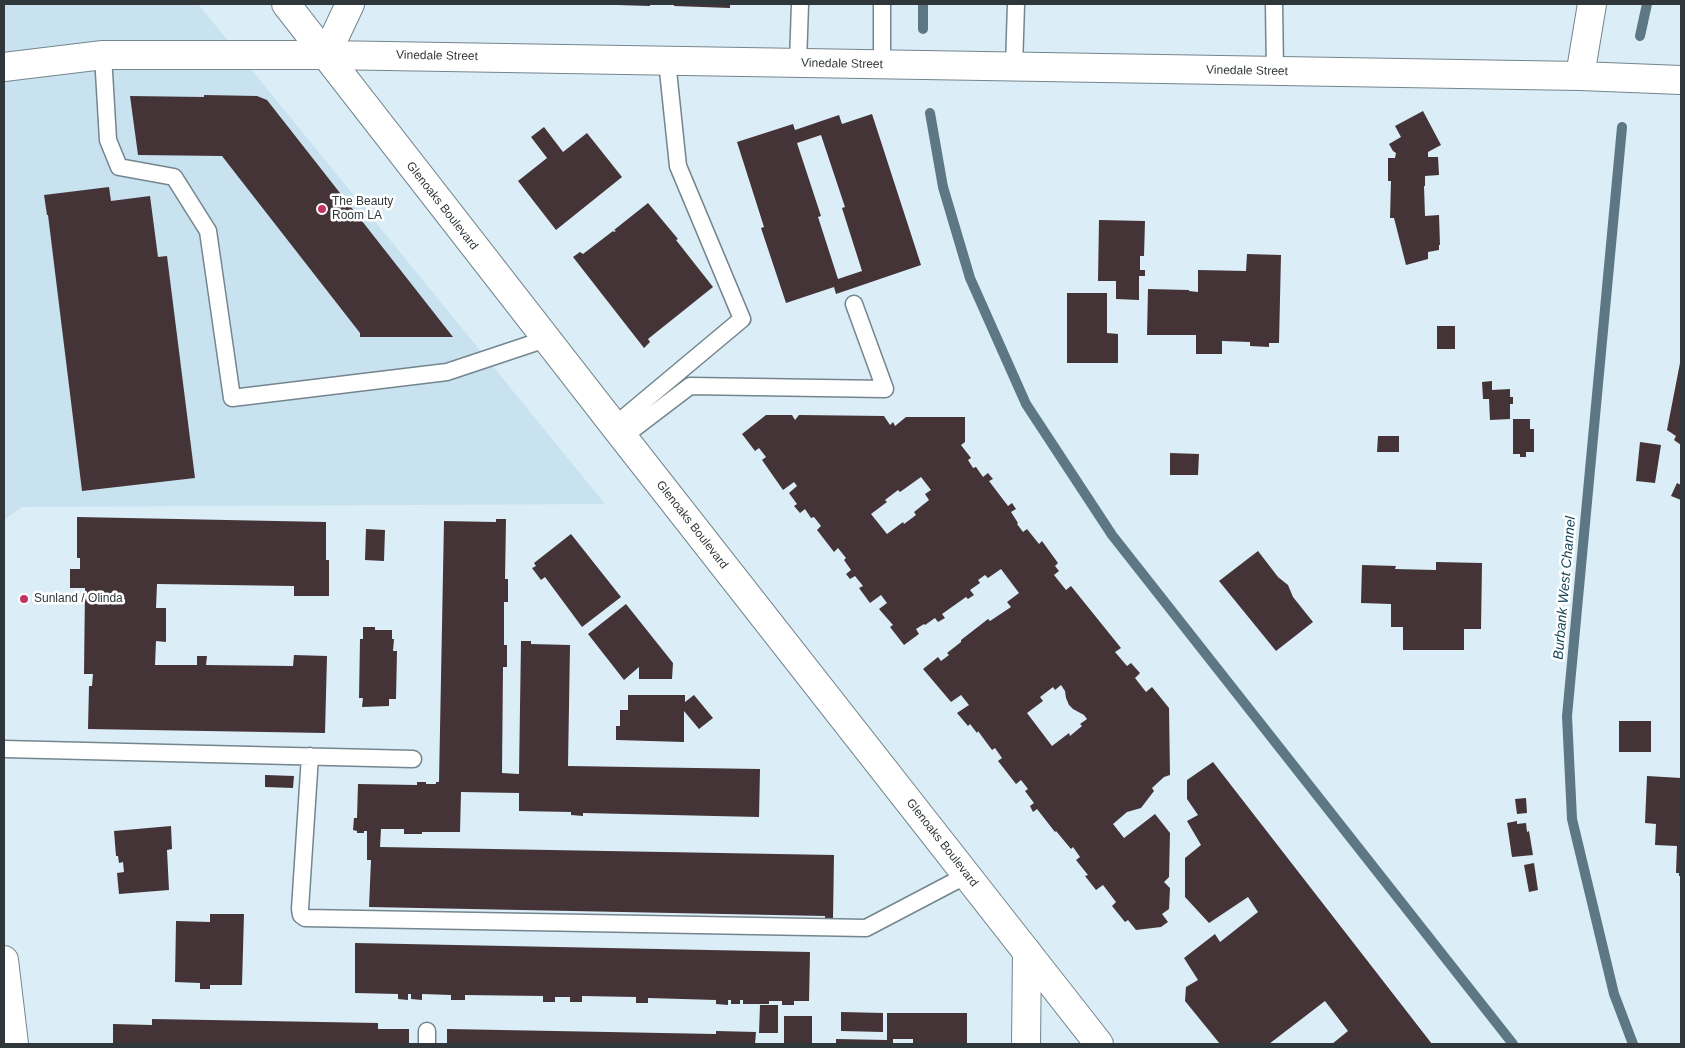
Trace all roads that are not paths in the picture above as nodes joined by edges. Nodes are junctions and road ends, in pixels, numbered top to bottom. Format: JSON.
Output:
{"nodes":[{"id":1,"x":286,"y":4,"type":"edge"},
{"id":2,"x":350,"y":4,"type":"edge"},
{"id":3,"x":800,"y":4,"type":"edge"},
{"id":4,"x":882,"y":4,"type":"edge"},
{"id":5,"x":1016,"y":4,"type":"edge"},
{"id":6,"x":1274,"y":4,"type":"edge"},
{"id":7,"x":1592,"y":4,"type":"edge"},
{"id":8,"x":103,"y":55,"type":"junction"},
{"id":9,"x":326,"y":55,"type":"junction"},
{"id":10,"x":667,"y":61,"type":"junction"},
{"id":11,"x":798,"y":63,"type":"junction"},
{"id":12,"x":882,"y":64,"type":"junction"},
{"id":13,"x":4,"y":67,"type":"edge"},
{"id":14,"x":1014,"y":67,"type":"junction"},
{"id":15,"x":1275,"y":71,"type":"junction"},
{"id":16,"x":1580,"y":76,"type":"junction"},
{"id":17,"x":1681,"y":80,"type":"edge"},
{"id":18,"x":854,"y":304,"type":"dead end"},
{"id":19,"x":546,"y":339,"type":"junction"},
{"id":20,"x":618,"y":431,"type":"junction"},
{"id":21,"x":4,"y":749,"type":"edge"},
{"id":22,"x":310,"y":756,"type":"junction"},
{"id":23,"x":413,"y":759,"type":"dead end"},
{"id":24,"x":967,"y":875,"type":"junction"},
{"id":25,"x":1027,"y":952,"type":"junction"},
{"id":26,"x":4,"y":960,"type":"edge"},
{"id":27,"x":14,"y":1044,"type":"edge"},
{"id":28,"x":1026,"y":1044,"type":"edge"},
{"id":29,"x":1099,"y":1044,"type":"edge"}],
"edges":[{"from":1,"to":9,"type":"street","name":"Glenoaks Boulevard"},
{"from":2,"to":9,"type":"street"},
{"from":3,"to":11,"type":"lane"},
{"from":4,"to":12,"type":"lane"},
{"from":5,"to":14,"type":"lane"},
{"from":6,"to":15,"type":"lane"},
{"from":7,"to":16,"type":"street"},
{"from":8,"to":9,"type":"street","name":"Vinedale Street"},
{"from":8,"to":13,"type":"street","name":"Vinedale Street"},
{"from":8,"to":19,"type":"lane"},
{"from":9,"to":10,"type":"street","name":"Vinedale Street"},
{"from":9,"to":19,"type":"street","name":"Glenoaks Boulevard"},
{"from":10,"to":11,"type":"street","name":"Vinedale Street"},
{"from":10,"to":20,"type":"lane"},
{"from":11,"to":12,"type":"street","name":"Vinedale Street"},
{"from":12,"to":14,"type":"street","name":"Vinedale Street"},
{"from":14,"to":15,"type":"street","name":"Vinedale Street"},
{"from":15,"to":16,"type":"street","name":"Vinedale Street"},
{"from":16,"to":17,"type":"street","name":"Vinedale Street"},
{"from":18,"to":20,"type":"lane"},
{"from":19,"to":20,"type":"street","name":"Glenoaks Boulevard"},
{"from":20,"to":24,"type":"street","name":"Glenoaks Boulevard"},
{"from":21,"to":22,"type":"lane"},
{"from":22,"to":23,"type":"lane"},
{"from":22,"to":24,"type":"lane"},
{"from":24,"to":25,"type":"street","name":"Glenoaks Boulevard"},
{"from":25,"to":28,"type":"street"},
{"from":25,"to":29,"type":"street","name":"Glenoaks Boulevard"},
{"from":26,"to":27,"type":"street"}]}
